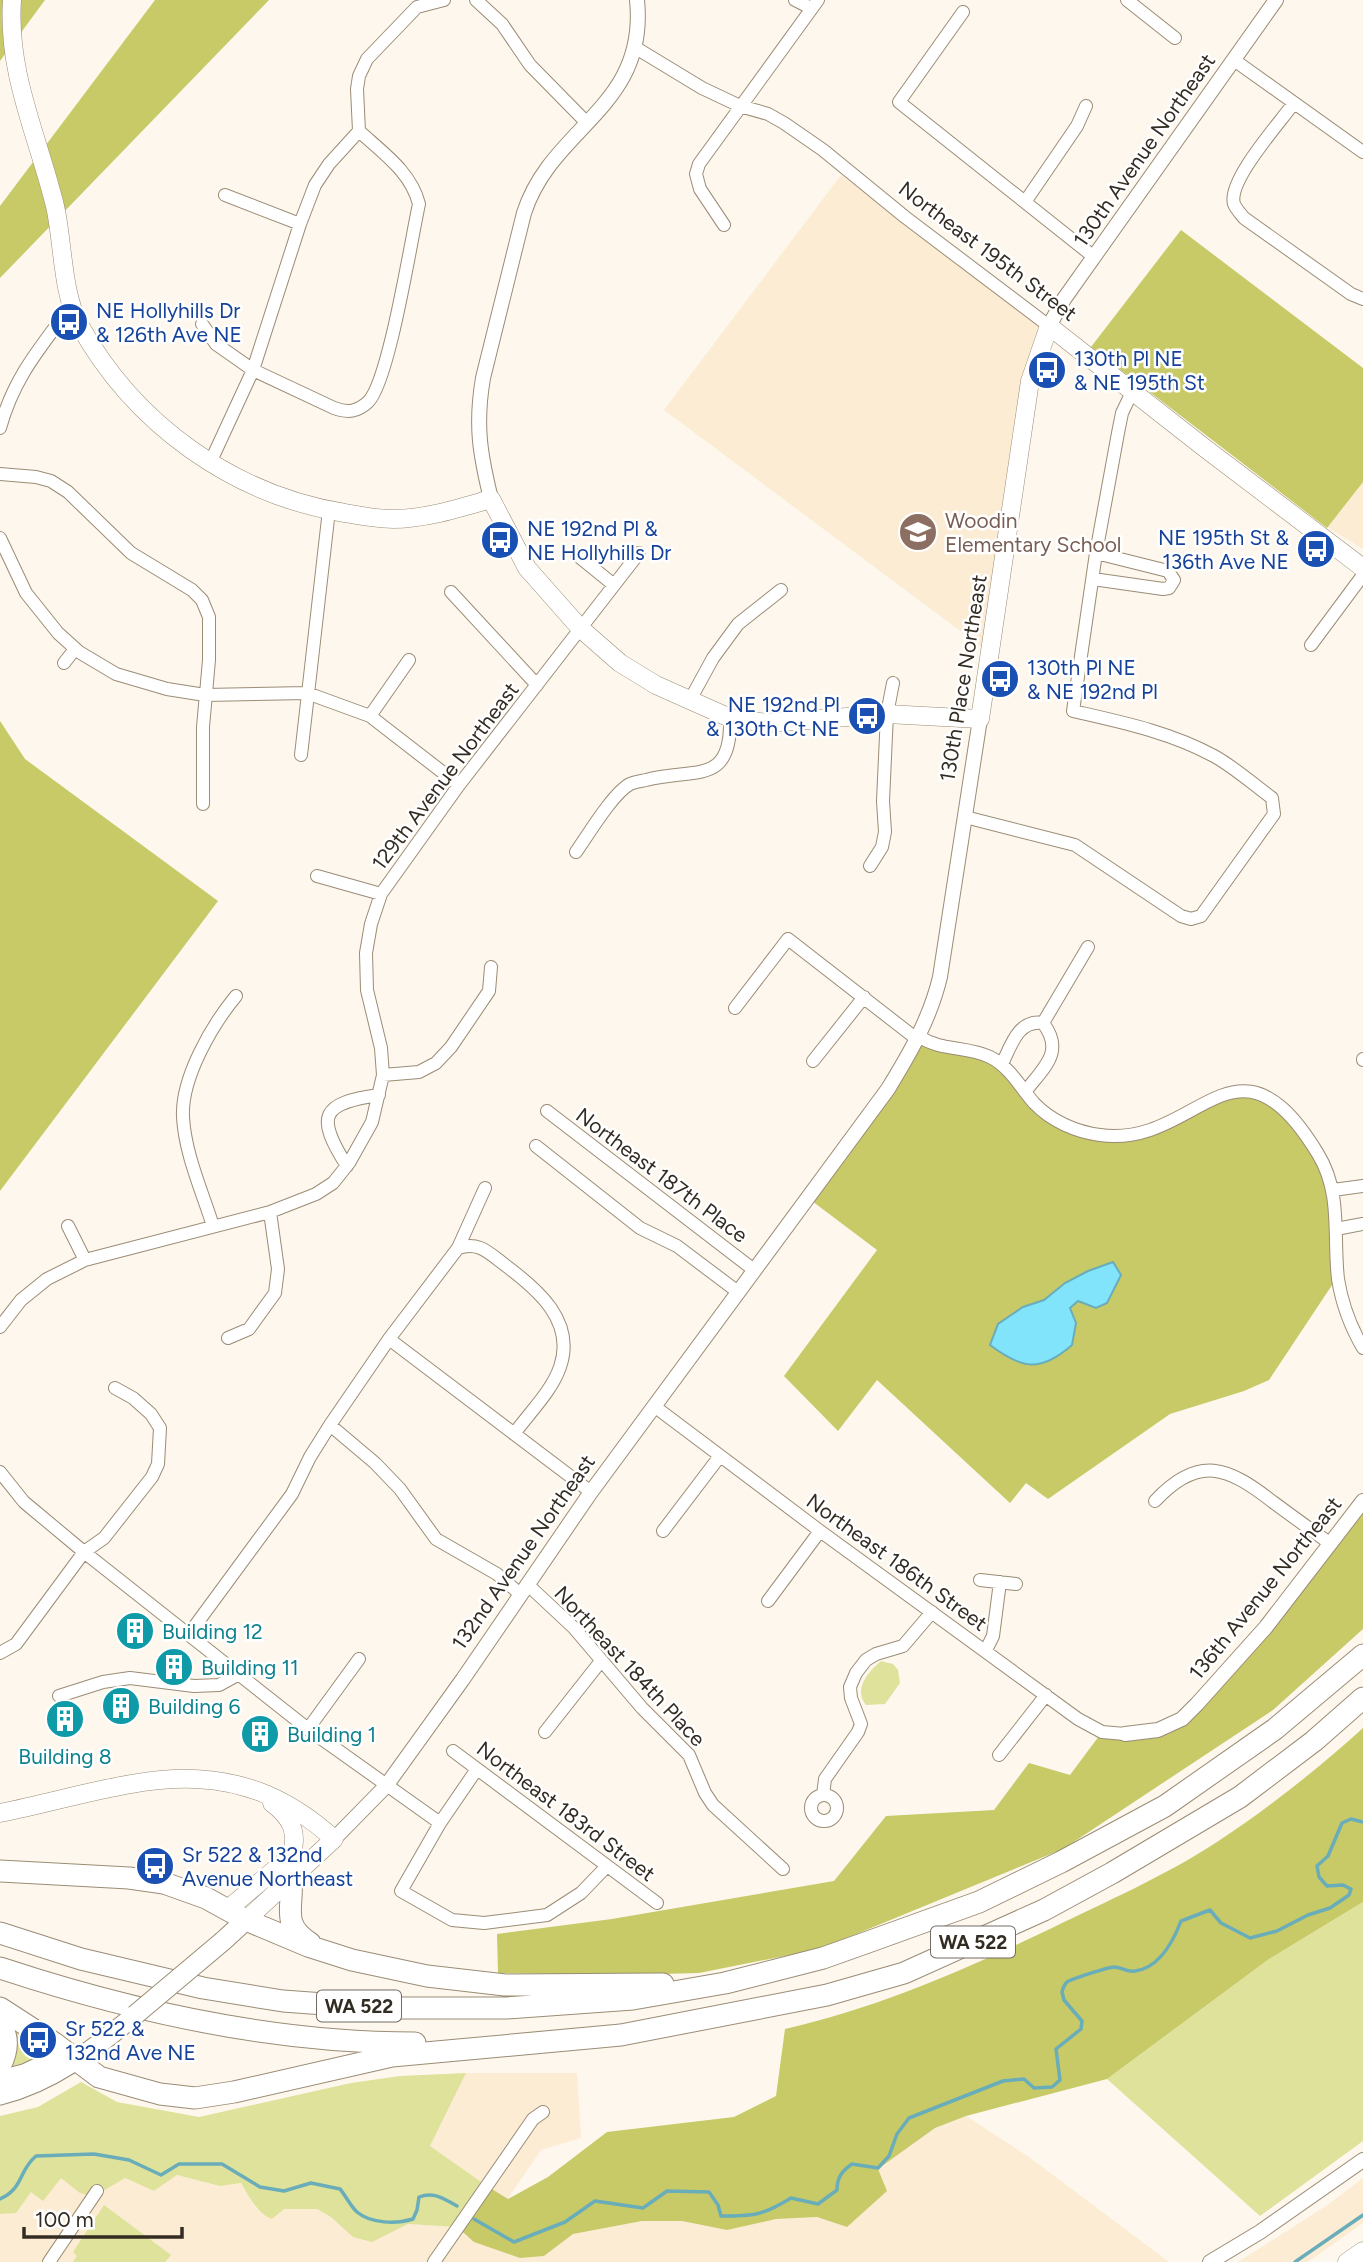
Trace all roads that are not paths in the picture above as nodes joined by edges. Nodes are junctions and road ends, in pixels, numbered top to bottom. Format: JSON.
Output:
{"nodes":[{"id":1,"x":12,"y":0,"type":"edge"},
{"id":2,"x":443,"y":0,"type":"edge"},
{"id":3,"x":468,"y":0,"type":"edge"},
{"id":4,"x":476,"y":0,"type":"edge"},
{"id":5,"x":637,"y":0,"type":"edge"},
{"id":6,"x":795,"y":0,"type":"edge"},
{"id":7,"x":1127,"y":0,"type":"edge"},
{"id":8,"x":1276,"y":0,"type":"edge"},
{"id":9,"x":814,"y":4,"type":"edge"},
{"id":10,"x":963,"y":12,"type":"dead end"},
{"id":11,"x":1175,"y":38,"type":"dead end"},
{"id":12,"x":636,"y":48,"type":"junction"},
{"id":13,"x":1234,"y":60,"type":"junction"},
{"id":14,"x":1293,"y":104,"type":"junction"},
{"id":15,"x":740,"y":106,"type":"junction"},
{"id":16,"x":1086,"y":106,"type":"dead end"},
{"id":17,"x":587,"y":122,"type":"junction"},
{"id":18,"x":359,"y":131,"type":"junction"},
{"id":19,"x":1363,"y":152,"type":"edge"},
{"id":20,"x":225,"y":195,"type":"dead end"},
{"id":21,"x":1026,"y":202,"type":"junction"},
{"id":22,"x":300,"y":224,"type":"junction"},
{"id":23,"x":724,"y":225,"type":"dead end"},
{"id":24,"x":1094,"y":257,"type":"junction"},
{"id":25,"x":1363,"y":299,"type":"edge"},
{"id":26,"x":71,"y":306,"type":"junction"},
{"id":27,"x":202,"y":324,"type":"dead end"},
{"id":28,"x":1049,"y":326,"type":"junction"},
{"id":29,"x":253,"y":370,"type":"junction"},
{"id":30,"x":1132,"y":392,"type":"junction"},
{"id":31,"x":0,"y":428,"type":"edge"},
{"id":32,"x":210,"y":463,"type":"junction"},
{"id":33,"x":0,"y":474,"type":"edge"},
{"id":34,"x":491,"y":499,"type":"junction"},
{"id":35,"x":329,"y":510,"type":"junction"},
{"id":36,"x":0,"y":538,"type":"edge"},
{"id":37,"x":639,"y":553,"type":"dead end"},
{"id":38,"x":1096,"y":553,"type":"junction"},
{"id":39,"x":577,"y":555,"type":"dead end"},
{"id":40,"x":1363,"y":568,"type":"edge"},
{"id":41,"x":1363,"y":575,"type":"edge"},
{"id":42,"x":1093,"y":579,"type":"junction"},
{"id":43,"x":614,"y":585,"type":"junction"},
{"id":44,"x":781,"y":590,"type":"dead end"},
{"id":45,"x":451,"y":592,"type":"dead end"},
{"id":46,"x":580,"y":628,"type":"junction"},
{"id":47,"x":1311,"y":645,"type":"dead end"},
{"id":48,"x":75,"y":649,"type":"junction"},
{"id":49,"x":409,"y":660,"type":"dead end"},
{"id":50,"x":64,"y":663,"type":"dead end"},
{"id":51,"x":893,"y":682,"type":"dead end"},
{"id":52,"x":537,"y":685,"type":"junction"},
{"id":53,"x":307,"y":693,"type":"junction"},
{"id":54,"x":205,"y":695,"type":"junction"},
{"id":55,"x":690,"y":700,"type":"junction"},
{"id":56,"x":887,"y":715,"type":"junction"},
{"id":57,"x":370,"y":716,"type":"junction"},
{"id":58,"x":730,"y":718,"type":"junction"},
{"id":59,"x":981,"y":719,"type":"junction"},
{"id":60,"x":301,"y":755,"type":"dead end"},
{"id":61,"x":459,"y":785,"type":"junction"},
{"id":62,"x":203,"y":804,"type":"dead end"},
{"id":63,"x":965,"y":817,"type":"junction"},
{"id":64,"x":576,"y":852,"type":"dead end"},
{"id":65,"x":870,"y":866,"type":"dead end"},
{"id":66,"x":317,"y":876,"type":"dead end"},
{"id":67,"x":381,"y":894,"type":"junction"},
{"id":68,"x":1088,"y":947,"type":"dead end"},
{"id":69,"x":491,"y":967,"type":"dead end"},
{"id":70,"x":236,"y":996,"type":"dead end"},
{"id":71,"x":864,"y":997,"type":"junction"},
{"id":72,"x":735,"y":1009,"type":"dead end"},
{"id":73,"x":1043,"y":1023,"type":"junction"},
{"id":74,"x":919,"y":1038,"type":"junction"},
{"id":75,"x":813,"y":1061,"type":"dead end"},
{"id":76,"x":1003,"y":1064,"type":"junction"},
{"id":77,"x":383,"y":1075,"type":"junction"},
{"id":78,"x":1026,"y":1092,"type":"junction"},
{"id":79,"x":379,"y":1095,"type":"junction"},
{"id":80,"x":547,"y":1111,"type":"dead end"},
{"id":81,"x":536,"y":1146,"type":"dead end"},
{"id":82,"x":347,"y":1166,"type":"junction"},
{"id":83,"x":1363,"y":1186,"type":"edge"},
{"id":84,"x":485,"y":1188,"type":"dead end"},
{"id":85,"x":1333,"y":1190,"type":"junction"},
{"id":86,"x":270,"y":1212,"type":"junction"},
{"id":87,"x":1363,"y":1224,"type":"edge"},
{"id":88,"x":68,"y":1226,"type":"dead end"},
{"id":89,"x":213,"y":1226,"type":"junction"},
{"id":90,"x":1336,"y":1229,"type":"junction"},
{"id":91,"x":458,"y":1248,"type":"junction"},
{"id":92,"x":85,"y":1260,"type":"junction"},
{"id":93,"x":754,"y":1270,"type":"junction"},
{"id":94,"x":738,"y":1292,"type":"junction"},
{"id":95,"x":0,"y":1326,"type":"edge"},
{"id":96,"x":228,"y":1338,"type":"dead end"},
{"id":97,"x":389,"y":1339,"type":"junction"},
{"id":98,"x":1363,"y":1348,"type":"edge"},
{"id":99,"x":115,"y":1388,"type":"dead end"},
{"id":100,"x":654,"y":1406,"type":"junction"},
{"id":101,"x":330,"y":1425,"type":"junction"},
{"id":102,"x":514,"y":1434,"type":"junction"},
{"id":103,"x":720,"y":1456,"type":"junction"},
{"id":104,"x":0,"y":1472,"type":"edge"},
{"id":105,"x":591,"y":1492,"type":"junction"},
{"id":106,"x":1155,"y":1501,"type":"dead end"},
{"id":107,"x":1363,"y":1501,"type":"edge"},
{"id":108,"x":663,"y":1531,"type":"dead end"},
{"id":109,"x":820,"y":1531,"type":"junction"},
{"id":110,"x":1331,"y":1544,"type":"junction"},
{"id":111,"x":84,"y":1552,"type":"junction"},
{"id":112,"x":980,"y":1580,"type":"dead end"},
{"id":113,"x":1000,"y":1582,"type":"junction"},
{"id":114,"x":1016,"y":1584,"type":"dead end"},
{"id":115,"x":524,"y":1589,"type":"junction"},
{"id":116,"x":768,"y":1601,"type":"dead end"},
{"id":117,"x":932,"y":1612,"type":"junction"},
{"id":118,"x":189,"y":1634,"type":"junction"},
{"id":119,"x":986,"y":1650,"type":"junction"},
{"id":120,"x":0,"y":1653,"type":"edge"},
{"id":121,"x":1363,"y":1655,"type":"edge"},
{"id":122,"x":359,"y":1659,"type":"dead end"},
{"id":123,"x":601,"y":1661,"type":"junction"},
{"id":124,"x":239,"y":1674,"type":"junction"},
{"id":125,"x":1046,"y":1695,"type":"junction"},
{"id":126,"x":59,"y":1696,"type":"dead end"},
{"id":127,"x":1363,"y":1698,"type":"edge"},
{"id":128,"x":308,"y":1729,"type":"junction"},
{"id":129,"x":545,"y":1732,"type":"dead end"},
{"id":130,"x":1125,"y":1734,"type":"joint"},
{"id":131,"x":453,"y":1751,"type":"dead end"},
{"id":132,"x":999,"y":1755,"type":"dead end"},
{"id":133,"x":477,"y":1769,"type":"junction"},
{"id":134,"x":386,"y":1786,"type":"junction"},
{"id":135,"x":249,"y":1787,"type":"junction"},
{"id":136,"x":823,"y":1795,"type":"dead end"},
{"id":137,"x":0,"y":1812,"type":"edge"},
{"id":138,"x":440,"y":1823,"type":"junction"},
{"id":139,"x":334,"y":1839,"type":"junction"},
{"id":140,"x":607,"y":1866,"type":"junction"},
{"id":141,"x":783,"y":1869,"type":"dead end"},
{"id":142,"x":0,"y":1871,"type":"edge"},
{"id":143,"x":291,"y":1878,"type":"junction"},
{"id":144,"x":656,"y":1903,"type":"dead end"},
{"id":145,"x":237,"y":1914,"type":"junction"},
{"id":146,"x":0,"y":1933,"type":"edge"},
{"id":147,"x":324,"y":1951,"type":"junction"},
{"id":148,"x":0,"y":1968,"type":"edge"},
{"id":149,"x":725,"y":1983,"type":"junction"},
{"id":150,"x":0,"y":2008,"type":"edge"},
{"id":151,"x":0,"y":2022,"type":"edge"},
{"id":152,"x":525,"y":2042,"type":"junction"},
{"id":153,"x":76,"y":2059,"type":"junction"},
{"id":154,"x":0,"y":2066,"type":"edge"},
{"id":155,"x":0,"y":2080,"type":"edge"},
{"id":156,"x":0,"y":2095,"type":"edge"},
{"id":157,"x":543,"y":2112,"type":"dead end"},
{"id":158,"x":1363,"y":2160,"type":"edge"},
{"id":159,"x":97,"y":2191,"type":"dead end"},
{"id":160,"x":1363,"y":2251,"type":"edge"},
{"id":161,"x":49,"y":2262,"type":"edge"},
{"id":162,"x":434,"y":2262,"type":"edge"},
{"id":163,"x":1210,"y":2262,"type":"edge"},
{"id":164,"x":1348,"y":2262,"type":"edge"}],
"edges":[{"from":1,"to":26,"type":"main road"},
{"from":2,"to":18,"type":"street"},
{"from":3,"to":4,"type":"street"},
{"from":4,"to":17,"type":"street"},
{"from":5,"to":12,"type":"street"},
{"from":6,"to":9,"type":"street"},
{"from":7,"to":11,"type":"street"},
{"from":8,"to":13,"type":"street","name":"130th Avenue Northeast"},
{"from":9,"to":15,"type":"street"},
{"from":10,"to":21,"type":"street"},
{"from":12,"to":15,"type":"street","name":"Northeast 195th Street"},
{"from":12,"to":17,"type":"street"},
{"from":13,"to":14,"type":"street"},
{"from":13,"to":24,"type":"street","name":"130th Avenue Northeast"},
{"from":14,"to":19,"type":"street"},
{"from":14,"to":25,"type":"street"},
{"from":15,"to":23,"type":"street"},
{"from":15,"to":28,"type":"street","name":"Northeast 195th Street"},
{"from":16,"to":21,"type":"street"},
{"from":17,"to":34,"type":"street"},
{"from":18,"to":22,"type":"street"},
{"from":18,"to":29,"type":"street"},
{"from":20,"to":22,"type":"street"},
{"from":21,"to":24,"type":"street"},
{"from":22,"to":29,"type":"street"},
{"from":24,"to":28,"type":"street","name":"130th Avenue Northeast"},
{"from":26,"to":31,"type":"street"},
{"from":26,"to":32,"type":"main road"},
{"from":27,"to":29,"type":"street"},
{"from":28,"to":30,"type":"main road","name":"Northeast 195th Street"},
{"from":28,"to":59,"type":"main road","name":"130th Place Northeast"},
{"from":29,"to":32,"type":"street"},
{"from":30,"to":38,"type":"street"},
{"from":30,"to":40,"type":"main road","name":"Northeast 195th Street"},
{"from":32,"to":35,"type":"main road"},
{"from":33,"to":54,"type":"street"},
{"from":34,"to":35,"type":"main road"},
{"from":34,"to":46,"type":"main road"},
{"from":35,"to":53,"type":"street"},
{"from":36,"to":48,"type":"street"},
{"from":37,"to":43,"type":"street","name":"129th Avenue Northeast"},
{"from":38,"to":42,"type":"street"},
{"from":38,"to":42,"type":"street"},
{"from":39,"to":43,"type":"street"},
{"from":41,"to":47,"type":"street"},
{"from":42,"to":63,"type":"street"},
{"from":43,"to":46,"type":"street","name":"129th Avenue Northeast"},
{"from":44,"to":55,"type":"street"},
{"from":45,"to":52,"type":"street"},
{"from":46,"to":52,"type":"street","name":"129th Avenue Northeast"},
{"from":46,"to":55,"type":"main road"},
{"from":48,"to":50,"type":"street"},
{"from":48,"to":54,"type":"street"},
{"from":49,"to":57,"type":"street"},
{"from":51,"to":56,"type":"street"},
{"from":52,"to":61,"type":"street","name":"129th Avenue Northeast"},
{"from":53,"to":54,"type":"street"},
{"from":53,"to":57,"type":"street"},
{"from":53,"to":60,"type":"street"},
{"from":54,"to":62,"type":"street"},
{"from":55,"to":58,"type":"main road"},
{"from":56,"to":58,"type":"main road"},
{"from":56,"to":59,"type":"main road"},
{"from":56,"to":65,"type":"street"},
{"from":57,"to":61,"type":"street"},
{"from":58,"to":64,"type":"street"},
{"from":59,"to":63,"type":"street","name":"130th Place Northeast"},
{"from":61,"to":67,"type":"street","name":"129th Avenue Northeast"},
{"from":63,"to":74,"type":"street","name":"130th Place Northeast"},
{"from":66,"to":67,"type":"street"},
{"from":67,"to":77,"type":"street","name":"129th Avenue Northeast"},
{"from":68,"to":73,"type":"street"},
{"from":69,"to":77,"type":"street"},
{"from":70,"to":89,"type":"street"},
{"from":71,"to":72,"type":"street"},
{"from":71,"to":74,"type":"street"},
{"from":71,"to":75,"type":"street"},
{"from":73,"to":76,"type":"street"},
{"from":73,"to":78,"type":"street"},
{"from":74,"to":76,"type":"street"},
{"from":74,"to":93,"type":"street","name":"132nd Avenue Northeast"},
{"from":76,"to":78,"type":"street"},
{"from":77,"to":79,"type":"street","name":"129th Avenue Northeast"},
{"from":78,"to":85,"type":"street"},
{"from":79,"to":82,"type":"street","name":"129th Avenue Northeast"},
{"from":79,"to":82,"type":"street"},
{"from":80,"to":93,"type":"street","name":"Northeast 187th Place"},
{"from":81,"to":94,"type":"street"},
{"from":82,"to":86,"type":"street","name":"129th Avenue Northeast"},
{"from":83,"to":85,"type":"street"},
{"from":84,"to":91,"type":"street"},
{"from":85,"to":90,"type":"street"},
{"from":86,"to":89,"type":"street","name":"129th Avenue Northeast"},
{"from":86,"to":96,"type":"street"},
{"from":87,"to":90,"type":"street"},
{"from":88,"to":92,"type":"street"},
{"from":89,"to":92,"type":"street","name":"129th Avenue Northeast"},
{"from":90,"to":98,"type":"street"},
{"from":91,"to":97,"type":"street"},
{"from":91,"to":102,"type":"street"},
{"from":92,"to":95,"type":"street","name":"129th Avenue Northeast"},
{"from":93,"to":94,"type":"street","name":"132nd Avenue Northeast"},
{"from":94,"to":100,"type":"street","name":"132nd Avenue Northeast"},
{"from":97,"to":101,"type":"street"},
{"from":97,"to":102,"type":"street"},
{"from":99,"to":111,"type":"street"},
{"from":100,"to":103,"type":"street","name":"Northeast 186th Street"},
{"from":100,"to":105,"type":"street","name":"132nd Avenue Northeast"},
{"from":101,"to":115,"type":"street","name":"Northeast 184th Place"},
{"from":101,"to":118,"type":"street"},
{"from":102,"to":105,"type":"street"},
{"from":103,"to":108,"type":"street"},
{"from":103,"to":109,"type":"street","name":"Northeast 186th Street"},
{"from":104,"to":111,"type":"street"},
{"from":105,"to":115,"type":"street","name":"132nd Avenue Northeast"},
{"from":106,"to":110,"type":"street"},
{"from":107,"to":110,"type":"street","name":"136th Avenue Northeast"},
{"from":109,"to":116,"type":"street"},
{"from":109,"to":117,"type":"street","name":"Northeast 186th Street"},
{"from":110,"to":130,"type":"street","name":"136th Avenue Northeast"},
{"from":111,"to":118,"type":"street"},
{"from":111,"to":120,"type":"street"},
{"from":112,"to":113,"type":"street"},
{"from":113,"to":114,"type":"street"},
{"from":113,"to":119,"type":"street"},
{"from":115,"to":123,"type":"street","name":"Northeast 184th Place"},
{"from":115,"to":134,"type":"street","name":"132nd Avenue Northeast"},
{"from":117,"to":119,"type":"street","name":"Northeast 186th Street"},
{"from":117,"to":136,"type":"street"},
{"from":118,"to":124,"type":"street"},
{"from":119,"to":125,"type":"street","name":"Northeast 186th Street"},
{"from":121,"to":149,"type":"highway","number":"WA 522"},
{"from":122,"to":128,"type":"street"},
{"from":123,"to":129,"type":"street"},
{"from":123,"to":141,"type":"street","name":"Northeast 184th Place"},
{"from":124,"to":126,"type":"street"},
{"from":124,"to":128,"type":"street"},
{"from":125,"to":130,"type":"street","name":"Northeast 186th Street"},
{"from":125,"to":132,"type":"street"},
{"from":127,"to":152,"type":"highway","number":"WA 522"},
{"from":128,"to":134,"type":"street"},
{"from":131,"to":133,"type":"street","name":"Northeast 183rd Street"},
{"from":133,"to":138,"type":"street"},
{"from":133,"to":140,"type":"street","name":"Northeast 183rd Street"},
{"from":134,"to":138,"type":"street"},
{"from":134,"to":139,"type":"street","name":"132nd Avenue Northeast"},
{"from":135,"to":137,"type":"main road"},
{"from":135,"to":139,"type":"main road"},
{"from":135,"to":145,"type":"main road"},
{"from":138,"to":140,"type":"street"},
{"from":139,"to":143,"type":"main road","name":"132nd Avenue Northeast"},
{"from":140,"to":144,"type":"street","name":"Northeast 183rd Street"},
{"from":142,"to":145,"type":"highway"},
{"from":143,"to":145,"type":"main road","name":"132nd Avenue Northeast"},
{"from":143,"to":147,"type":"highway"},
{"from":145,"to":147,"type":"highway"},
{"from":145,"to":153,"type":"main road","name":"132nd Avenue Northeast","bridge":true},
{"from":146,"to":149,"type":"highway","number":"WA 522"},
{"from":147,"to":149,"type":"highway"},
{"from":148,"to":152,"type":"highway","number":"WA 522"},
{"from":150,"to":153,"type":"highway"},
{"from":151,"to":154,"type":"highway"},
{"from":152,"to":153,"type":"highway"},
{"from":153,"to":155,"type":"main road"},
{"from":153,"to":156,"type":"main road","name":"132nd Avenue Northeast"},
{"from":157,"to":162,"type":"street"},
{"from":158,"to":163,"type":"street"},
{"from":159,"to":161,"type":"street"},
{"from":160,"to":164,"type":"main road"}]}
